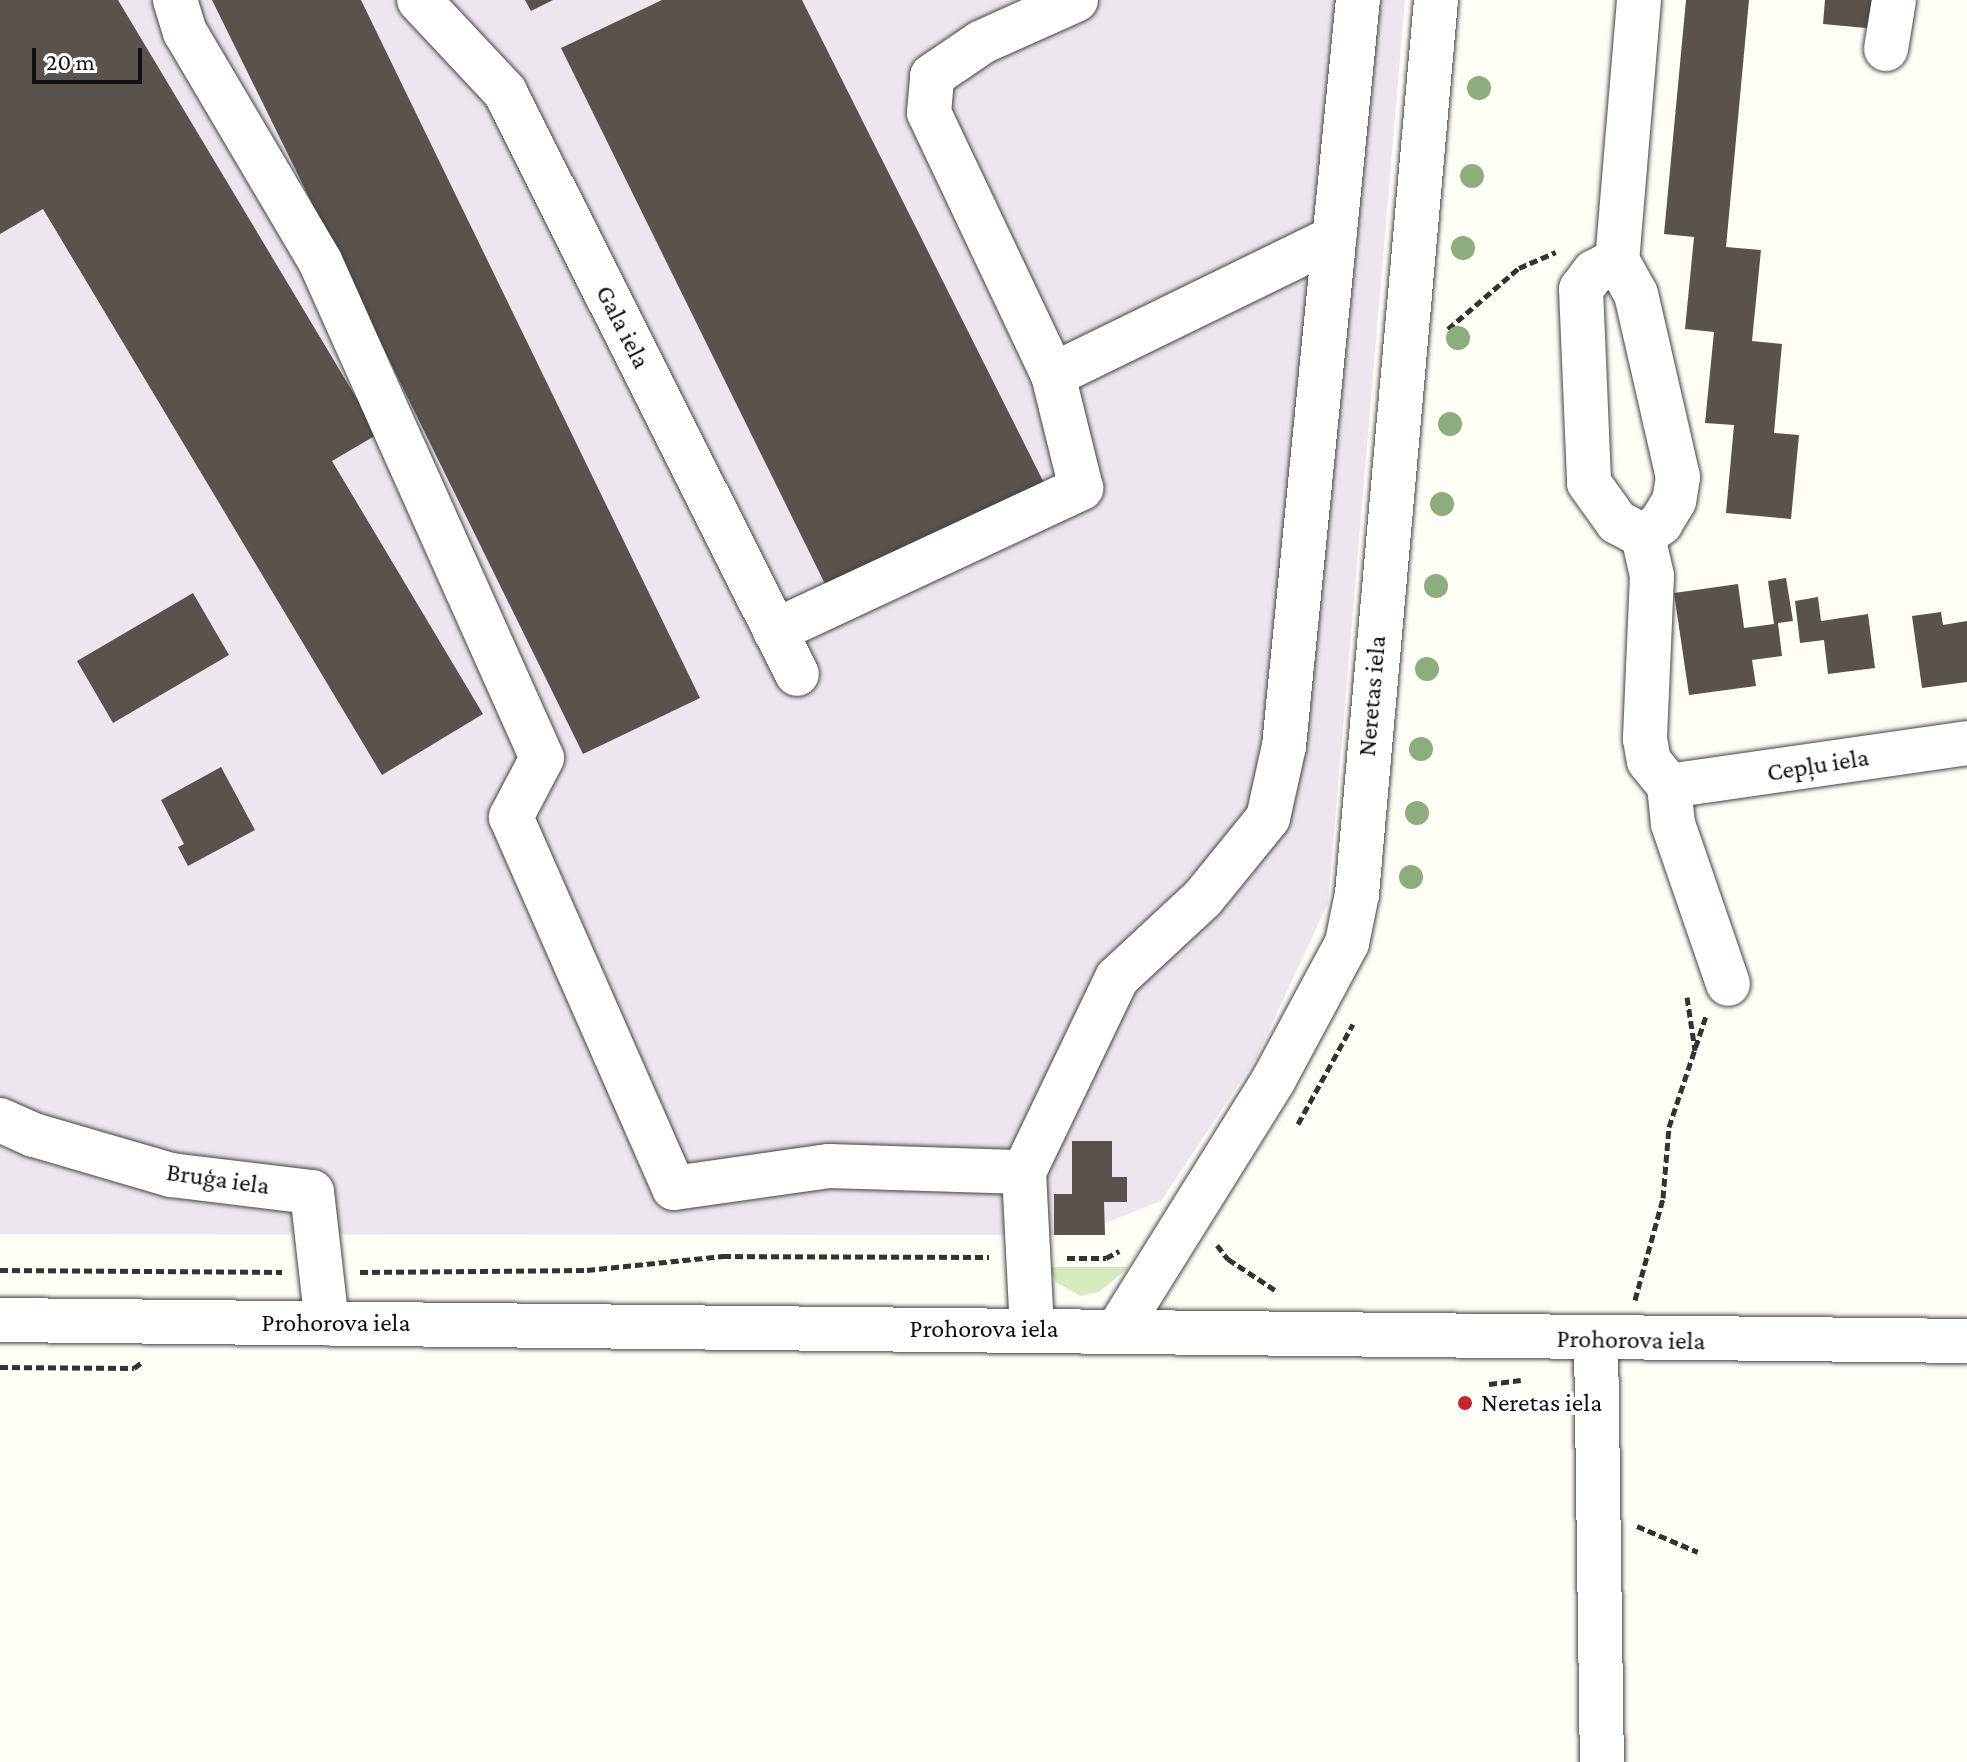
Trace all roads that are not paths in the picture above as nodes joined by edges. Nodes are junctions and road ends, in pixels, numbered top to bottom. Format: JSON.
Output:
{"nodes":[{"id":1,"x":175,"y":0,"type":"edge"},
{"id":2,"x":419,"y":0,"type":"edge"},
{"id":3,"x":1076,"y":0,"type":"edge"},
{"id":4,"x":1358,"y":0,"type":"edge"},
{"id":5,"x":1436,"y":0,"type":"edge"},
{"id":6,"x":1639,"y":0,"type":"edge"},
{"id":7,"x":1894,"y":0,"type":"edge"},
{"id":8,"x":1886,"y":49,"type":"dead end"},
{"id":9,"x":1334,"y":238,"type":"junction"},
{"id":10,"x":1617,"y":260,"type":"junction"},
{"id":11,"x":1053,"y":375,"type":"junction"},
{"id":12,"x":1643,"y":536,"type":"junction"},
{"id":13,"x":775,"y":631,"type":"junction"},
{"id":14,"x":797,"y":674,"type":"dead end"},
{"id":15,"x":1967,"y":743,"type":"edge"},
{"id":16,"x":1669,"y":786,"type":"junction"},
{"id":17,"x":1728,"y":984,"type":"road end"},
{"id":18,"x":0,"y":1120,"type":"edge"},
{"id":19,"x":1024,"y":1172,"type":"junction"},
{"id":20,"x":0,"y":1320,"type":"edge"},
{"id":21,"x":327,"y":1323,"type":"junction"},
{"id":22,"x":1032,"y":1329,"type":"junction"},
{"id":23,"x":1118,"y":1330,"type":"junction"},
{"id":24,"x":1611,"y":1340,"type":"junction"},
{"id":25,"x":1967,"y":1341,"type":"edge"},
{"id":26,"x":1602,"y":1762,"type":"edge"}],
"edges":[{"from":1,"to":19,"type":"street"},
{"from":2,"to":13,"type":"street","name":"Gala iela"},
{"from":3,"to":11,"type":"street"},
{"from":4,"to":9,"type":"street"},
{"from":5,"to":23,"type":"street","name":"Neretas iela"},
{"from":6,"to":10,"type":"street"},
{"from":7,"to":8,"type":"street"},
{"from":9,"to":11,"type":"street"},
{"from":9,"to":19,"type":"street"},
{"from":10,"to":12,"type":"street"},
{"from":10,"to":12,"type":"street"},
{"from":11,"to":13,"type":"street"},
{"from":12,"to":16,"type":"street"},
{"from":13,"to":14,"type":"street","name":"Gala iela"},
{"from":15,"to":16,"type":"street","name":"Cepļu iela"},
{"from":16,"to":17,"type":"street"},
{"from":18,"to":21,"type":"street","name":"Bruģa iela"},
{"from":19,"to":22,"type":"street"},
{"from":20,"to":21,"type":"street","name":"Prohorova iela"},
{"from":21,"to":22,"type":"street","name":"Prohorova iela"},
{"from":22,"to":23,"type":"street","name":"Prohorova iela"},
{"from":23,"to":24,"type":"street","name":"Prohorova iela"},
{"from":24,"to":25,"type":"street","name":"Prohorova iela"},
{"from":24,"to":26,"type":"street"}]}
